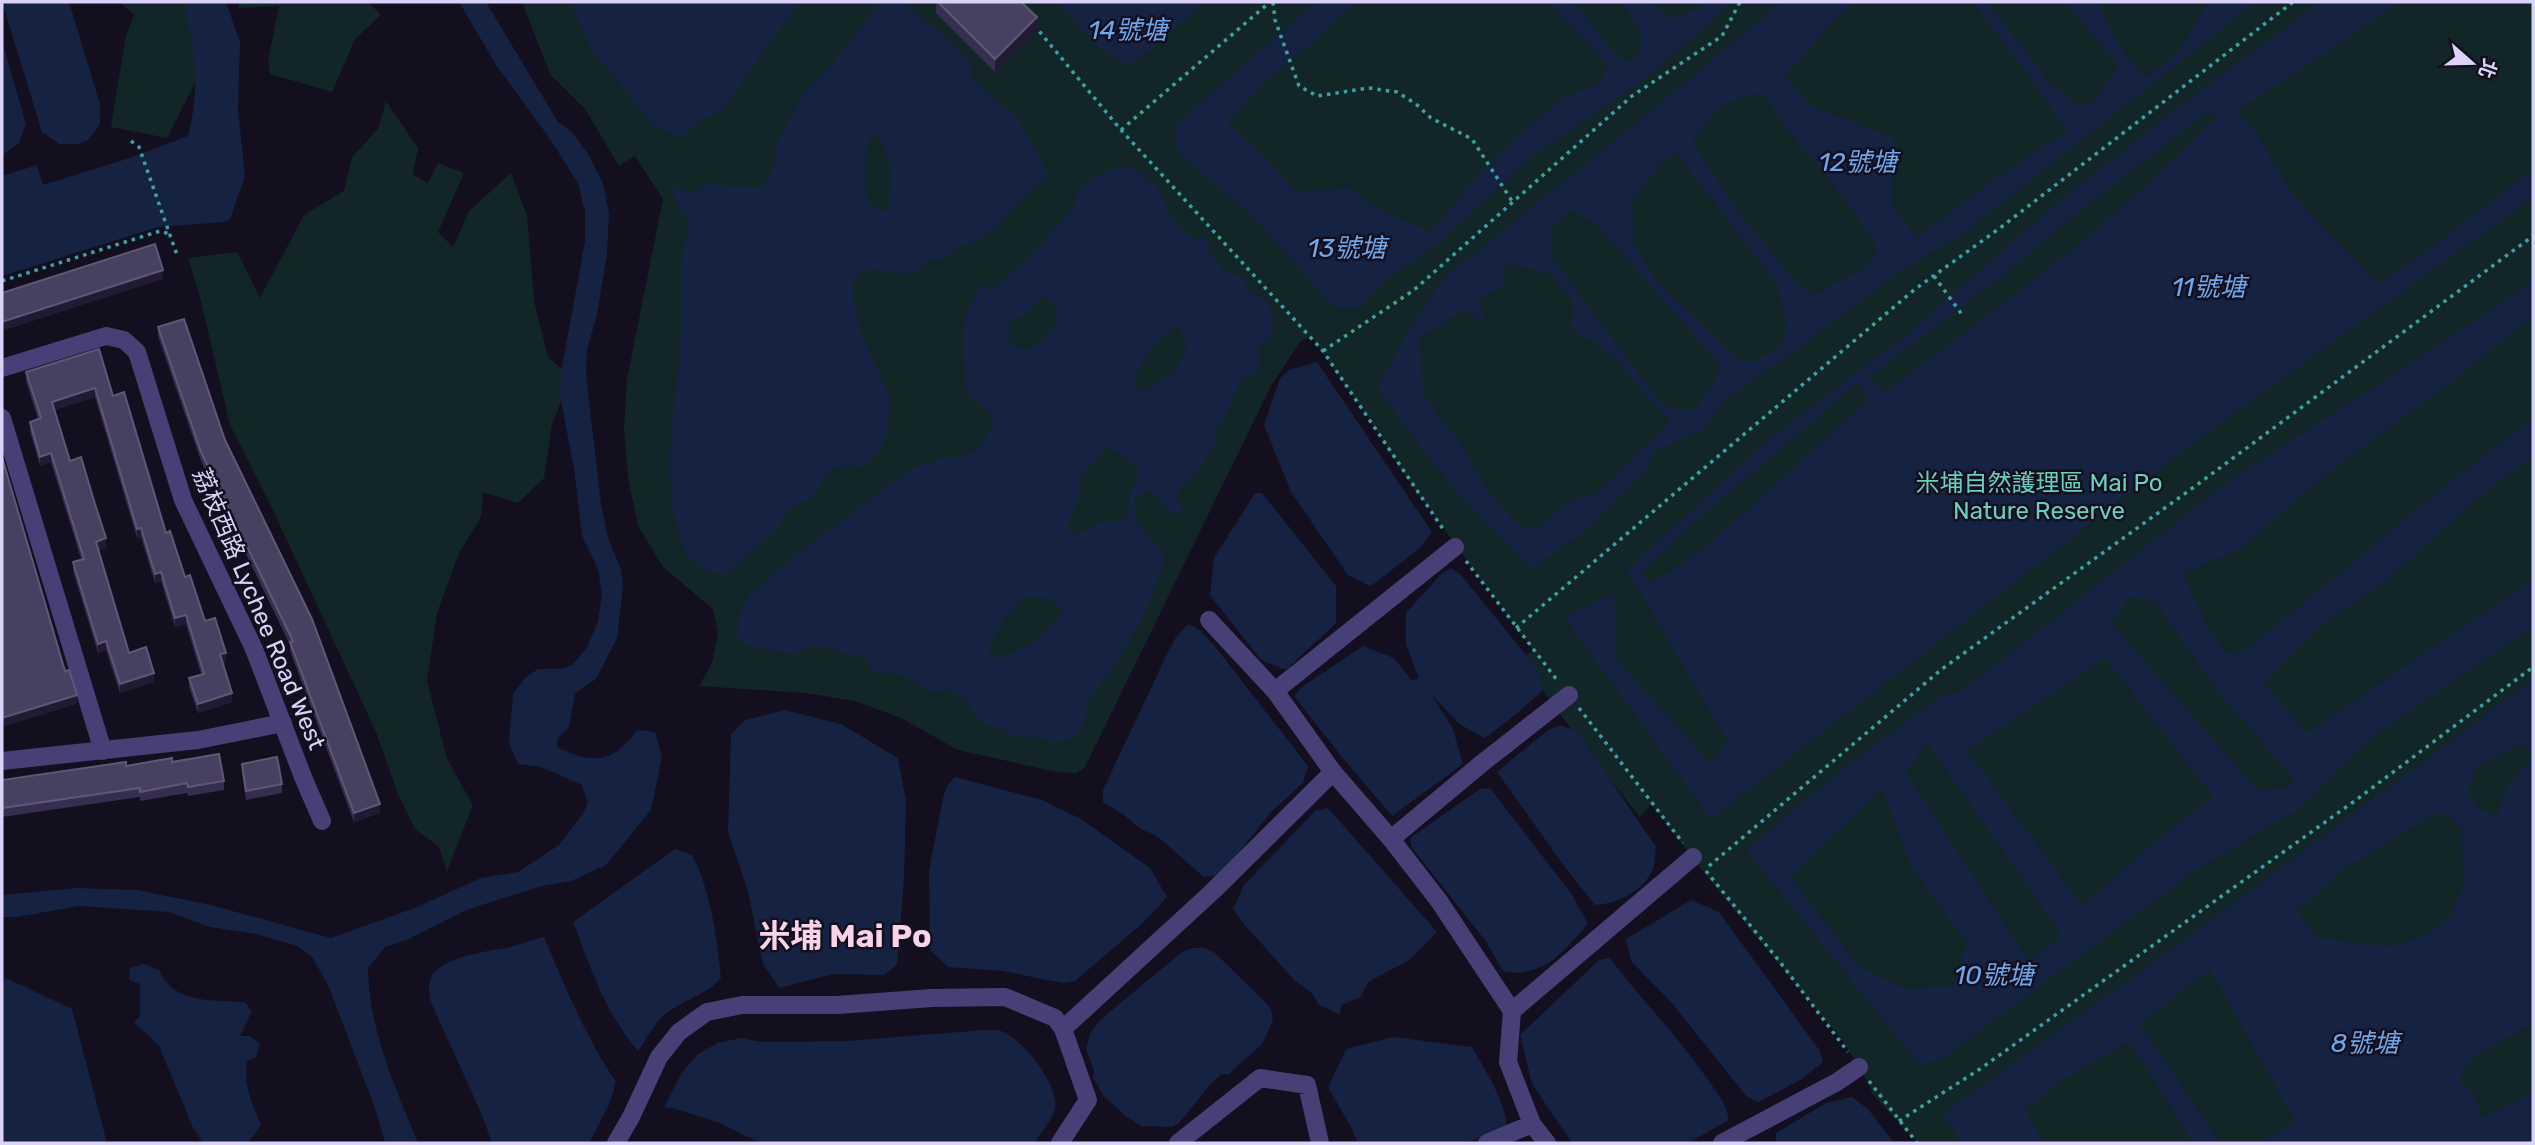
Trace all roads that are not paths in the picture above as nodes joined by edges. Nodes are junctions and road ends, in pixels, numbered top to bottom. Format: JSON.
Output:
{"nodes":[{"id":1,"x":2,"y":368,"type":"edge"},
{"id":2,"x":2,"y":418,"type":"edge"},
{"id":3,"x":1455,"y":547,"type":"road end"},
{"id":4,"x":1209,"y":620,"type":"dead end"},
{"id":5,"x":1275,"y":691,"type":"junction"},
{"id":6,"x":1569,"y":695,"type":"road end"},
{"id":7,"x":283,"y":723,"type":"junction"},
{"id":8,"x":103,"y":751,"type":"junction"},
{"id":9,"x":2,"y":761,"type":"edge"},
{"id":10,"x":1333,"y":772,"type":"junction"},
{"id":11,"x":322,"y":821,"type":"dead end"},
{"id":12,"x":1391,"y":839,"type":"junction"},
{"id":13,"x":1699,"y":863,"type":"road end"},
{"id":14,"x":1511,"y":1011,"type":"junction"},
{"id":15,"x":1063,"y":1029,"type":"junction"},
{"id":16,"x":1859,"y":1067,"type":"road end"},
{"id":17,"x":1532,"y":1124,"type":"junction"},
{"id":18,"x":615,"y":1143,"type":"edge"},
{"id":19,"x":1060,"y":1143,"type":"edge"},
{"id":20,"x":1178,"y":1143,"type":"edge"},
{"id":21,"x":1320,"y":1143,"type":"edge"},
{"id":22,"x":1487,"y":1143,"type":"edge"},
{"id":23,"x":1547,"y":1143,"type":"edge"},
{"id":24,"x":1722,"y":1143,"type":"edge"}],
"edges":[{"from":1,"to":7,"type":"street","name":"荔枝西路 Lychee Road West"},
{"from":2,"to":8,"type":"street"},
{"from":3,"to":5,"type":"street"},
{"from":4,"to":5,"type":"street"},
{"from":5,"to":10,"type":"street"},
{"from":6,"to":12,"type":"street"},
{"from":7,"to":8,"type":"street"},
{"from":7,"to":11,"type":"street","name":"荔枝西路 Lychee Road West"},
{"from":8,"to":9,"type":"street"},
{"from":10,"to":12,"type":"street"},
{"from":10,"to":15,"type":"street"},
{"from":12,"to":14,"type":"street"},
{"from":13,"to":14,"type":"street"},
{"from":14,"to":17,"type":"street"},
{"from":15,"to":18,"type":"street"},
{"from":15,"to":19,"type":"street"},
{"from":16,"to":24,"type":"street"},
{"from":17,"to":22,"type":"street"},
{"from":17,"to":23,"type":"street"},
{"from":20,"to":21,"type":"street"}]}
